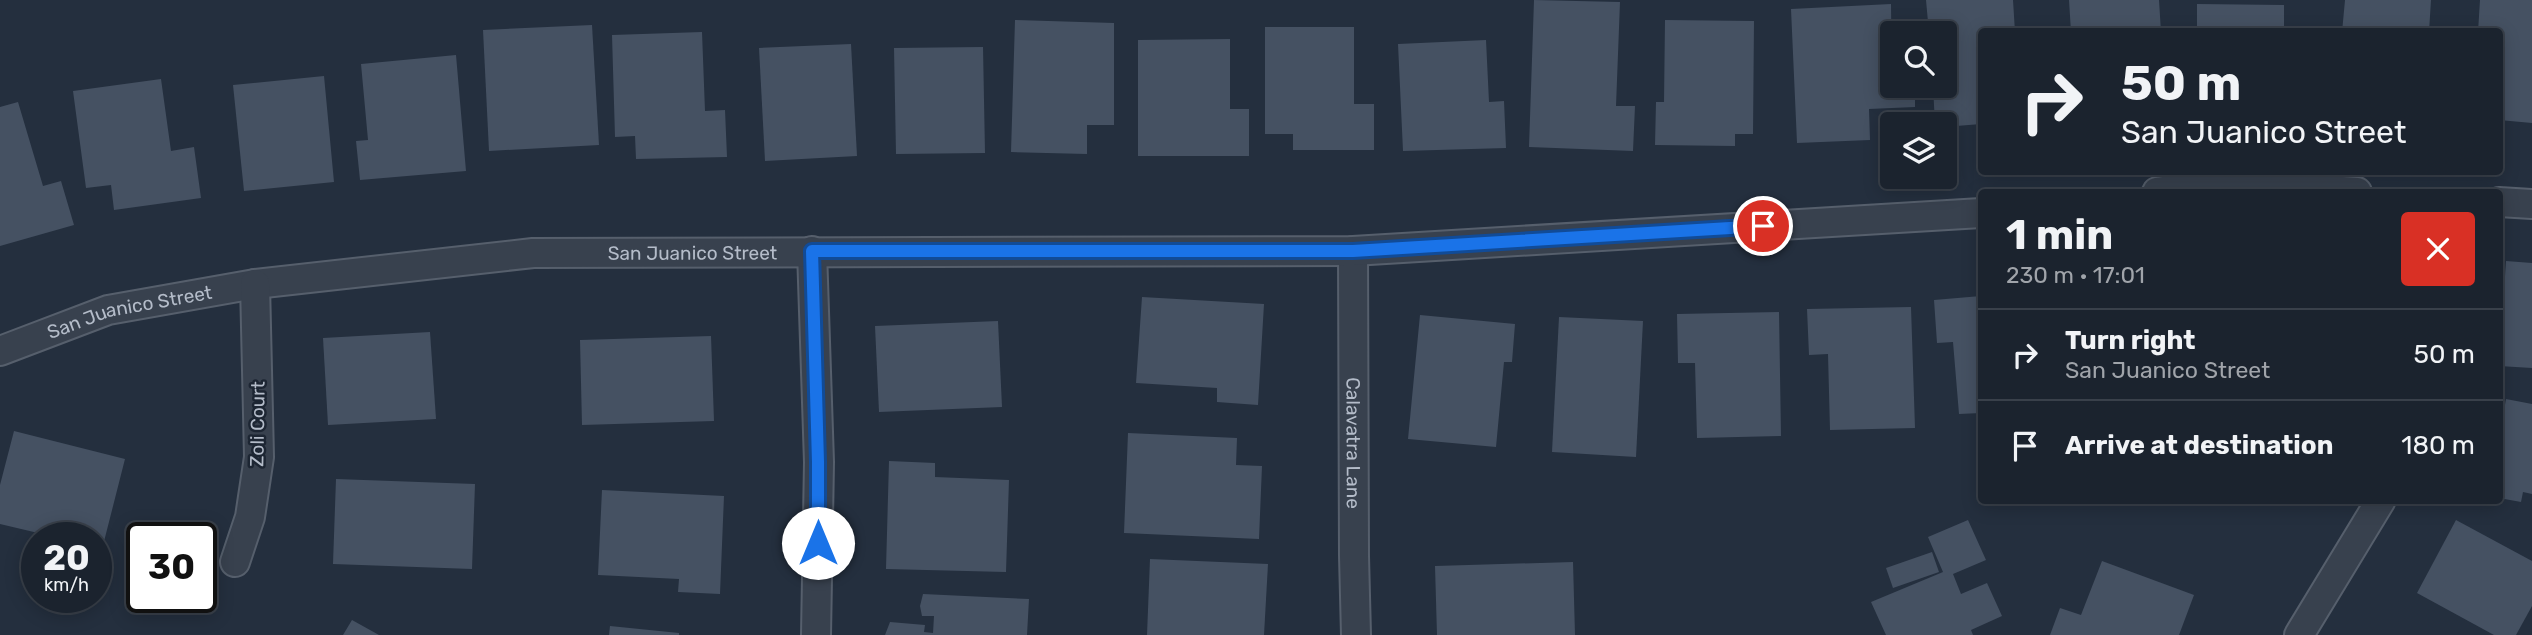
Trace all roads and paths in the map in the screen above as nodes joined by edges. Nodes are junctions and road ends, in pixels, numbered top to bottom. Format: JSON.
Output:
{"nodes":[{"id":1,"x":2179,"y":189,"type":"edge"},
{"id":2,"x":2313,"y":189,"type":"edge"},
{"id":3,"x":2503,"y":202,"type":"edge"},
{"id":4,"x":2532,"y":204,"type":"edge"},
{"id":5,"x":1978,"y":213,"type":"edge"},
{"id":6,"x":812,"y":251,"type":"junction"},
{"id":7,"x":1353,"y":251,"type":"junction"},
{"id":8,"x":255,"y":284,"type":"junction"},
{"id":9,"x":0,"y":351,"type":"edge"},
{"id":10,"x":2379,"y":504,"type":"edge"},
{"id":11,"x":235,"y":562,"type":"dead end"},
{"id":12,"x":816,"y":635,"type":"edge"},
{"id":13,"x":1356,"y":635,"type":"edge"},
{"id":14,"x":2299,"y":635,"type":"edge"}],
"edges":[{"from":1,"to":2,"type":"street"},
{"from":3,"to":4,"type":"street"},
{"from":5,"to":7,"type":"street","name":"San Juanico Street"},
{"from":6,"to":7,"type":"street","name":"San Juanico Street"},
{"from":6,"to":8,"type":"street","name":"San Juanico Street"},
{"from":6,"to":12,"type":"street"},
{"from":7,"to":13,"type":"street","name":"Calavatra Lane"},
{"from":8,"to":9,"type":"street","name":"San Juanico Street"},
{"from":8,"to":11,"type":"street","name":"Zoli Court"},
{"from":10,"to":14,"type":"street"}]}
